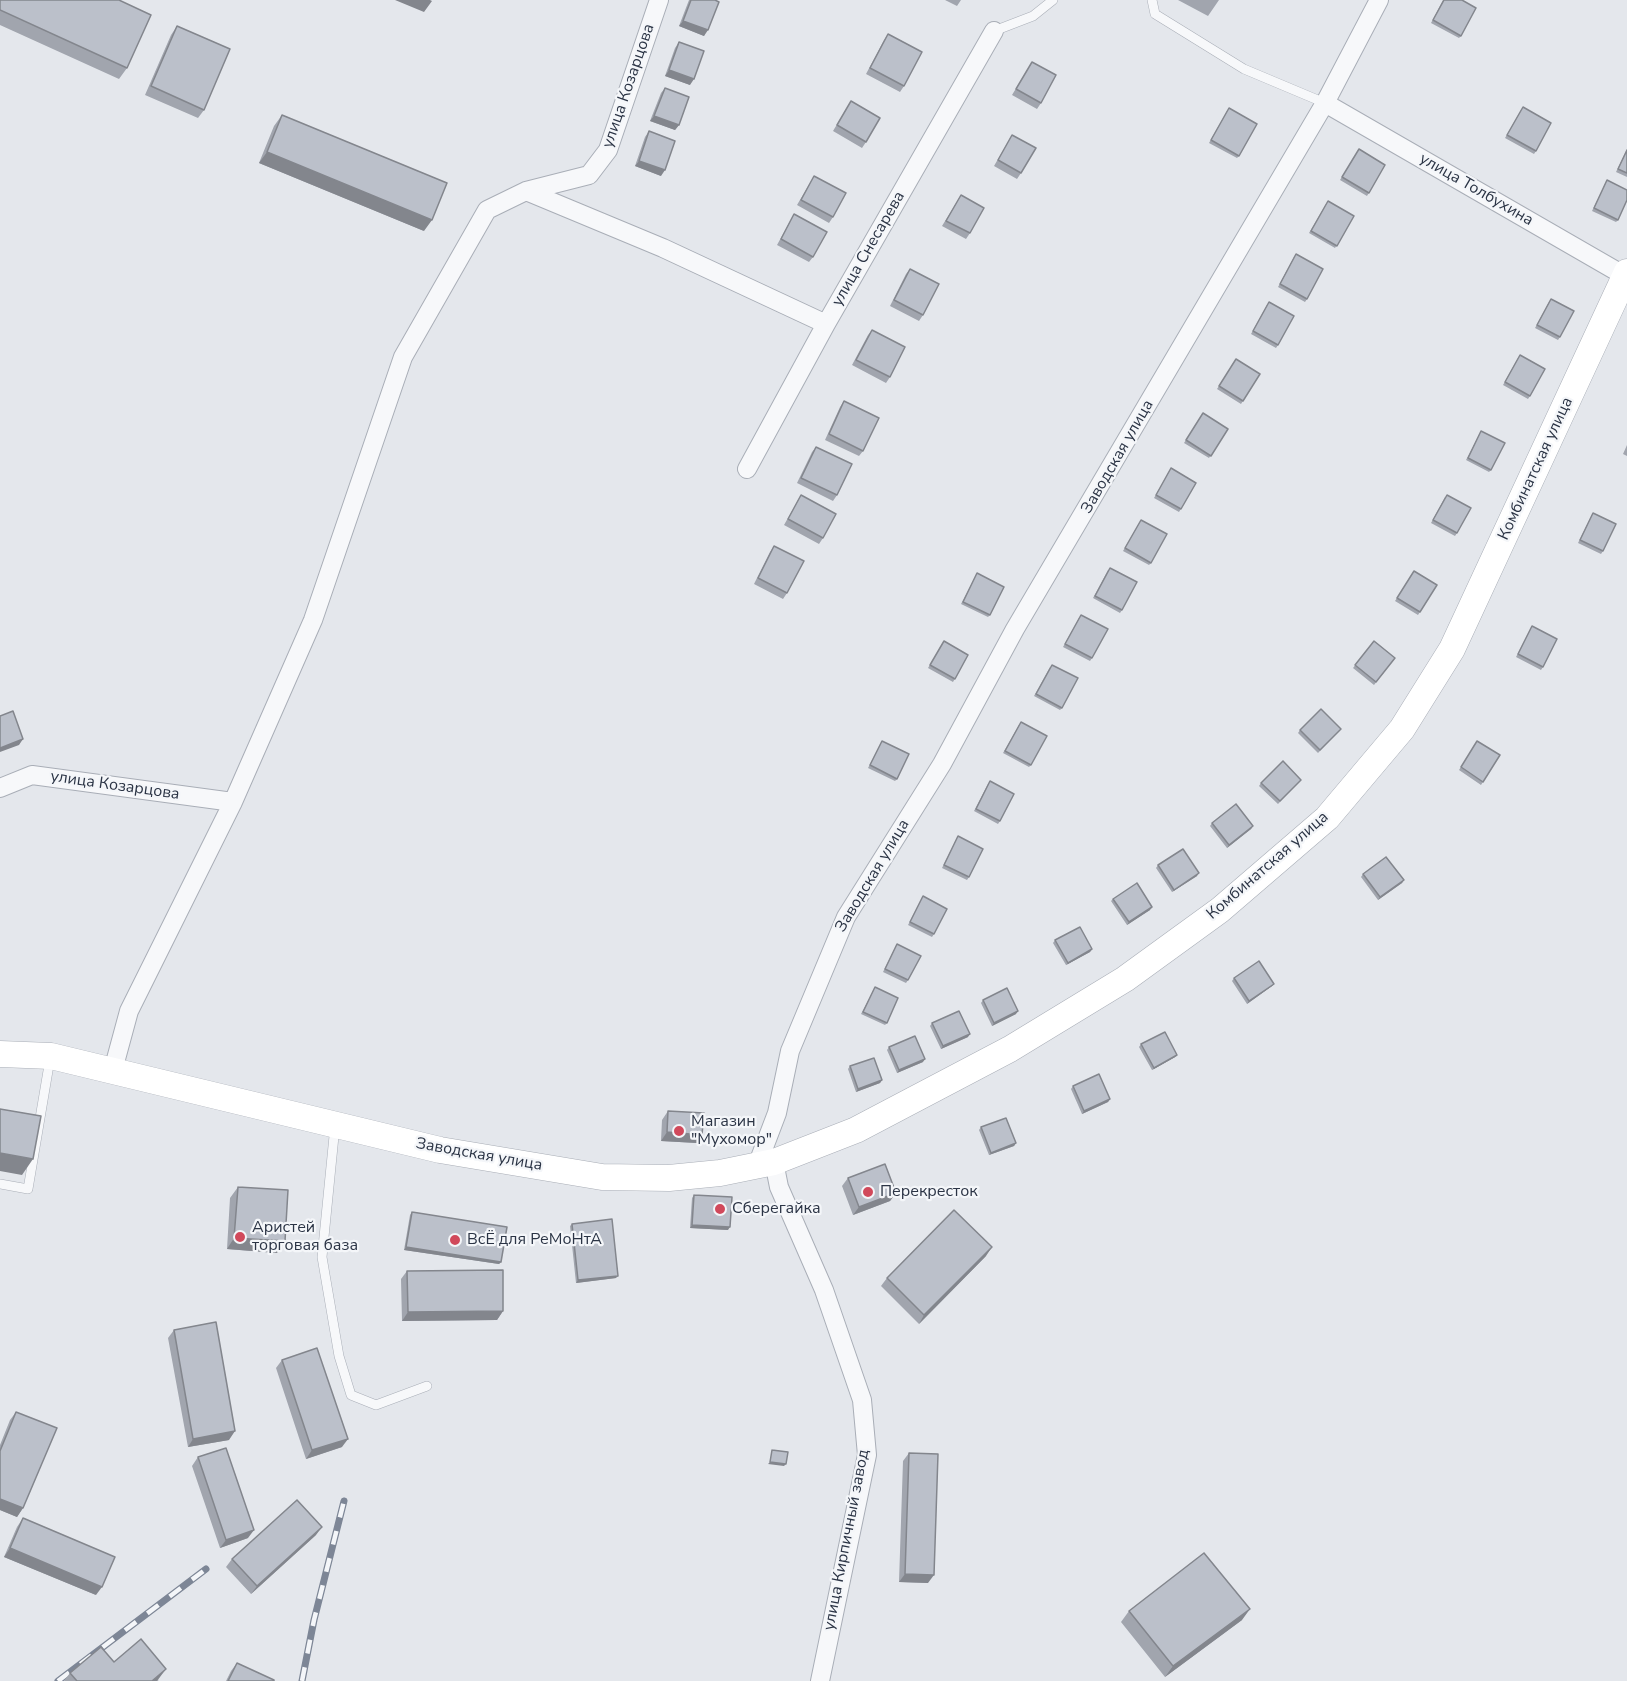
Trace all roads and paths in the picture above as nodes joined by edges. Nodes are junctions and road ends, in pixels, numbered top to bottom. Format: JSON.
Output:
{"nodes":[{"id":1,"x":659,"y":0,"type":"edge"},
{"id":2,"x":1053,"y":0,"type":"edge"},
{"id":3,"x":1152,"y":0,"type":"edge"},
{"id":4,"x":1379,"y":0,"type":"edge"},
{"id":5,"x":994,"y":31,"type":"joint"},
{"id":6,"x":1325,"y":103,"type":"junction"},
{"id":7,"x":526,"y":191,"type":"junction"},
{"id":8,"x":1626,"y":275,"type":"edge"},
{"id":9,"x":826,"y":324,"type":"junction"},
{"id":10,"x":747,"y":469,"type":"dead end"},
{"id":11,"x":0,"y":788,"type":"edge"},
{"id":12,"x":232,"y":802,"type":"junction"},
{"id":13,"x":0,"y":1054,"type":"edge"},
{"id":14,"x":51,"y":1056,"type":"junction"},
{"id":15,"x":113,"y":1070,"type":"junction"},
{"id":16,"x":31,"y":1123,"type":"edge"},
{"id":17,"x":41,"y":1125,"type":"junction"},
{"id":18,"x":335,"y":1126,"type":"junction"},
{"id":19,"x":766,"y":1163,"type":"junction"},
{"id":20,"x":0,"y":1184,"type":"edge"},
{"id":21,"x":427,"y":1386,"type":"dead end"},
{"id":22,"x":820,"y":1681,"type":"edge"}],
"edges":[{"from":1,"to":7,"type":"street","name":"улица Козарцова"},
{"from":2,"to":5,"type":"lane"},
{"from":3,"to":6,"type":"lane"},
{"from":4,"to":6,"type":"street","name":"Заводская улица"},
{"from":5,"to":9,"type":"street","name":"улица Снесарева"},
{"from":6,"to":8,"type":"street","name":"улица Толбухина"},
{"from":6,"to":19,"type":"street","name":"Заводская улица"},
{"from":7,"to":9,"type":"street"},
{"from":7,"to":12,"type":"street","name":"улица Козарцова"},
{"from":8,"to":19,"type":"main road","name":"Комбинатская улица"},
{"from":9,"to":10,"type":"street","name":"улица Снесарева"},
{"from":11,"to":12,"type":"street","name":"улица Козарцова"},
{"from":12,"to":15,"type":"street","name":"улица Козарцова"},
{"from":13,"to":14,"type":"main road","name":"Заводская улица"},
{"from":14,"to":15,"type":"main road","name":"Заводская улица"},
{"from":14,"to":17,"type":"lane"},
{"from":15,"to":18,"type":"main road","name":"Заводская улица"},
{"from":16,"to":17,"type":"lane"},
{"from":17,"to":20,"type":"lane"},
{"from":18,"to":19,"type":"main road","name":"Заводская улица"},
{"from":18,"to":21,"type":"lane"},
{"from":19,"to":22,"type":"street","name":"улица Кирпичный завод"}]}
